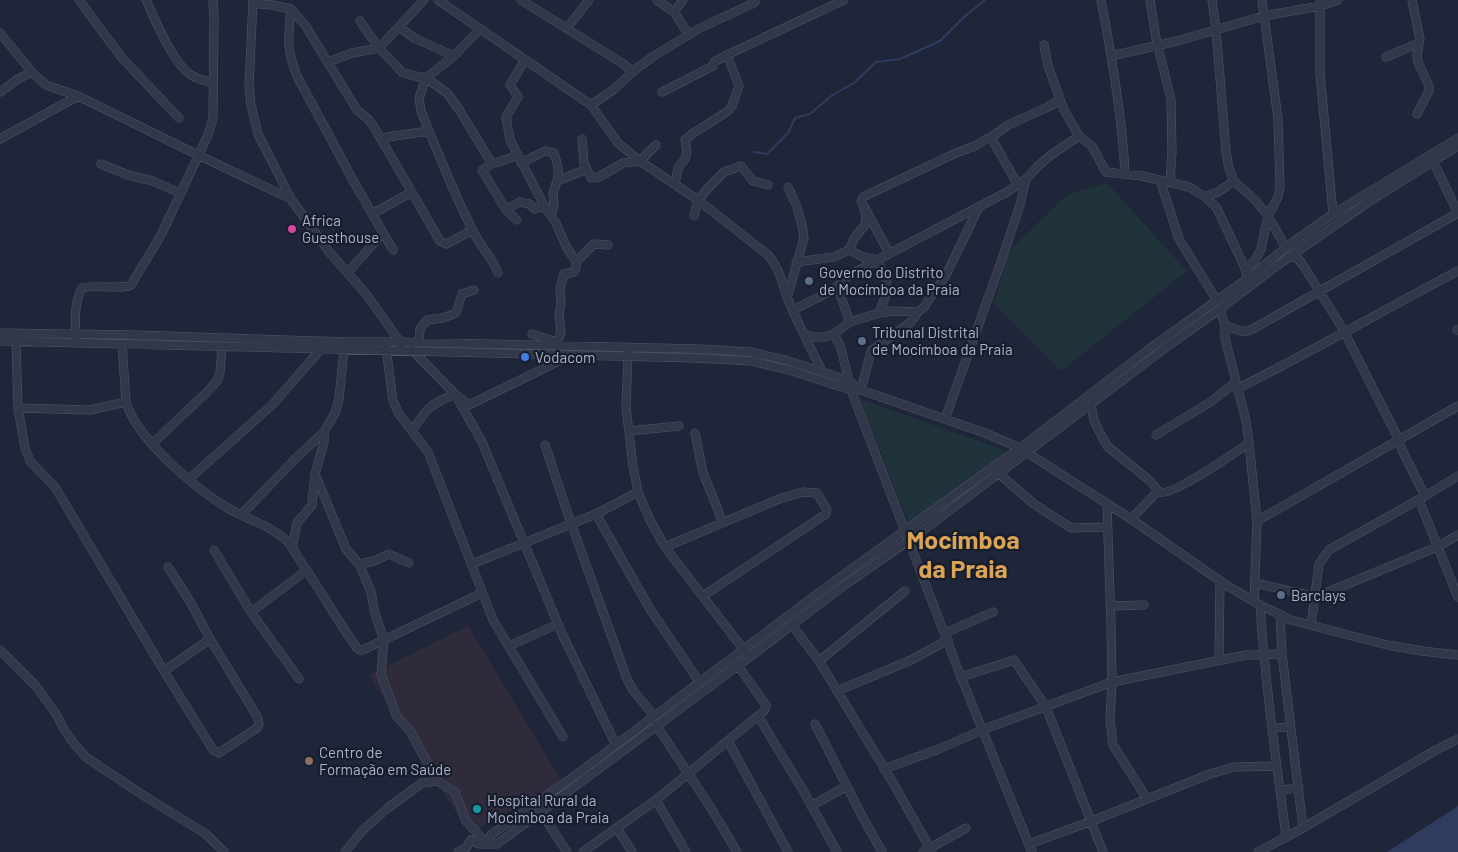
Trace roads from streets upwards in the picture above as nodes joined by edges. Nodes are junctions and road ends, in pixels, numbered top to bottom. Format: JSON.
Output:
{"nodes":[{"id":1,"x":79,"y":0,"type":"edge"},
{"id":2,"x":146,"y":0,"type":"edge"},
{"id":3,"x":213,"y":0,"type":"edge"},
{"id":4,"x":424,"y":0,"type":"edge"},
{"id":5,"x":438,"y":0,"type":"edge"},
{"id":6,"x":521,"y":0,"type":"edge"},
{"id":7,"x":589,"y":0,"type":"edge"},
{"id":8,"x":657,"y":0,"type":"edge"},
{"id":9,"x":684,"y":0,"type":"edge"},
{"id":10,"x":844,"y":0,"type":"edge"},
{"id":11,"x":1101,"y":0,"type":"edge"},
{"id":12,"x":1150,"y":0,"type":"edge"},
{"id":13,"x":1212,"y":0,"type":"edge"},
{"id":14,"x":1262,"y":0,"type":"edge"},
{"id":15,"x":1338,"y":0,"type":"edge"},
{"id":16,"x":1412,"y":0,"type":"edge"},
{"id":17,"x":757,"y":1,"type":"edge"},
{"id":18,"x":253,"y":2,"type":"edge"},
{"id":19,"x":1320,"y":3,"type":"edge"},
{"id":20,"x":291,"y":9,"type":"junction"},
{"id":21,"x":674,"y":12,"type":"junction"},
{"id":22,"x":1264,"y":16,"type":"junction"},
{"id":23,"x":360,"y":21,"type":"dead end"},
{"id":24,"x":399,"y":27,"type":"junction"},
{"id":25,"x":567,"y":28,"type":"junction"},
{"id":26,"x":480,"y":29,"type":"junction"},
{"id":27,"x":1216,"y":29,"type":"junction"},
{"id":28,"x":0,"y":32,"type":"edge"},
{"id":29,"x":689,"y":35,"type":"junction"},
{"id":30,"x":1419,"y":43,"type":"junction"},
{"id":31,"x":1044,"y":45,"type":"dead end"},
{"id":32,"x":1158,"y":45,"type":"junction"},
{"id":33,"x":379,"y":48,"type":"junction"},
{"id":34,"x":727,"y":55,"type":"junction"},
{"id":35,"x":454,"y":56,"type":"junction"},
{"id":36,"x":1111,"y":56,"type":"junction"},
{"id":37,"x":1386,"y":56,"type":"dead end"},
{"id":38,"x":525,"y":60,"type":"junction"},
{"id":39,"x":328,"y":62,"type":"junction"},
{"id":40,"x":32,"y":72,"type":"junction"},
{"id":41,"x":632,"y":72,"type":"junction"},
{"id":42,"x":426,"y":78,"type":"junction"},
{"id":43,"x":213,"y":83,"type":"junction"},
{"id":44,"x":0,"y":92,"type":"edge"},
{"id":45,"x":662,"y":92,"type":"dead end"},
{"id":46,"x":78,"y":96,"type":"junction"},
{"id":47,"x":1060,"y":100,"type":"junction"},
{"id":48,"x":591,"y":105,"type":"junction"},
{"id":49,"x":1417,"y":114,"type":"dead end"},
{"id":50,"x":179,"y":118,"type":"dead end"},
{"id":51,"x":429,"y":131,"type":"junction"},
{"id":52,"x":1080,"y":136,"type":"junction"},
{"id":53,"x":0,"y":138,"type":"edge"},
{"id":54,"x":381,"y":138,"type":"junction"},
{"id":55,"x":990,"y":138,"type":"junction"},
{"id":56,"x":1458,"y":138,"type":"edge"},
{"id":57,"x":582,"y":139,"type":"dead end"},
{"id":58,"x":656,"y":145,"type":"dead end"},
{"id":59,"x":1458,"y":146,"type":"edge"},
{"id":60,"x":198,"y":156,"type":"junction"},
{"id":61,"x":519,"y":159,"type":"junction"},
{"id":62,"x":640,"y":161,"type":"junction"},
{"id":63,"x":1433,"y":161,"type":"junction"},
{"id":64,"x":101,"y":164,"type":"dead end"},
{"id":65,"x":492,"y":164,"type":"junction"},
{"id":66,"x":587,"y":169,"type":"junction"},
{"id":67,"x":1125,"y":173,"type":"junction"},
{"id":68,"x":1026,"y":179,"type":"junction"},
{"id":69,"x":1160,"y":180,"type":"junction"},
{"id":70,"x":557,"y":181,"type":"junction"},
{"id":71,"x":1234,"y":181,"type":"junction"},
{"id":72,"x":1170,"y":182,"type":"junction"},
{"id":73,"x":672,"y":183,"type":"junction"},
{"id":74,"x":768,"y":185,"type":"dead end"},
{"id":75,"x":1018,"y":185,"type":"junction"},
{"id":76,"x":788,"y":188,"type":"dead end"},
{"id":77,"x":412,"y":192,"type":"junction"},
{"id":78,"x":180,"y":193,"type":"junction"},
{"id":79,"x":1206,"y":197,"type":"junction"},
{"id":80,"x":291,"y":199,"type":"junction"},
{"id":81,"x":698,"y":200,"type":"junction"},
{"id":82,"x":861,"y":201,"type":"junction"},
{"id":83,"x":545,"y":206,"type":"junction"},
{"id":84,"x":979,"y":207,"type":"junction"},
{"id":85,"x":506,"y":210,"type":"junction"},
{"id":86,"x":1458,"y":213,"type":"edge"},
{"id":87,"x":372,"y":214,"type":"junction"},
{"id":88,"x":1333,"y":214,"type":"junction"},
{"id":89,"x":551,"y":216,"type":"junction"},
{"id":90,"x":694,"y":216,"type":"dead end"},
{"id":91,"x":1268,"y":216,"type":"junction"},
{"id":92,"x":517,"y":220,"type":"dead end"},
{"id":93,"x":470,"y":225,"type":"junction"},
{"id":94,"x":384,"y":233,"type":"junction"},
{"id":95,"x":608,"y":246,"type":"dead end"},
{"id":96,"x":1286,"y":248,"type":"junction"},
{"id":97,"x":394,"y":250,"type":"dead end"},
{"id":98,"x":849,"y":250,"type":"junction"},
{"id":99,"x":889,"y":253,"type":"junction"},
{"id":100,"x":1291,"y":256,"type":"junction"},
{"id":101,"x":877,"y":260,"type":"junction"},
{"id":102,"x":576,"y":262,"type":"junction"},
{"id":103,"x":796,"y":262,"type":"junction"},
{"id":104,"x":1246,"y":270,"type":"junction"},
{"id":105,"x":1458,"y":271,"type":"edge"},
{"id":106,"x":348,"y":272,"type":"junction"},
{"id":107,"x":498,"y":273,"type":"dead end"},
{"id":108,"x":1247,"y":279,"type":"junction"},
{"id":109,"x":837,"y":286,"type":"junction"},
{"id":110,"x":474,"y":290,"type":"dead end"},
{"id":111,"x":1320,"y":291,"type":"junction"},
{"id":112,"x":787,"y":296,"type":"junction"},
{"id":113,"x":1217,"y":301,"type":"junction"},
{"id":114,"x":1220,"y":309,"type":"junction"},
{"id":115,"x":793,"y":310,"type":"junction"},
{"id":116,"x":918,"y":312,"type":"junction"},
{"id":117,"x":879,"y":313,"type":"junction"},
{"id":118,"x":850,"y":322,"type":"junction"},
{"id":119,"x":1225,"y":326,"type":"junction"},
{"id":120,"x":1344,"y":332,"type":"junction"},
{"id":121,"x":0,"y":333,"type":"edge"},
{"id":122,"x":803,"y":333,"type":"junction"},
{"id":123,"x":76,"y":334,"type":"junction"},
{"id":124,"x":532,"y":334,"type":"dead end"},
{"id":125,"x":834,"y":334,"type":"junction"},
{"id":126,"x":0,"y":341,"type":"edge"},
{"id":127,"x":16,"y":342,"type":"junction"},
{"id":128,"x":419,"y":342,"type":"junction"},
{"id":129,"x":231,"y":343,"type":"junction"},
{"id":130,"x":76,"y":344,"type":"junction"},
{"id":131,"x":122,"y":344,"type":"junction"},
{"id":132,"x":386,"y":346,"type":"junction"},
{"id":133,"x":401,"y":346,"type":"junction"},
{"id":134,"x":222,"y":347,"type":"junction"},
{"id":135,"x":628,"y":348,"type":"junction"},
{"id":136,"x":321,"y":350,"type":"junction"},
{"id":137,"x":344,"y":350,"type":"junction"},
{"id":138,"x":412,"y":350,"type":"junction"},
{"id":139,"x":571,"y":355,"type":"junction"},
{"id":140,"x":628,"y":357,"type":"junction"},
{"id":141,"x":822,"y":371,"type":"junction"},
{"id":142,"x":849,"y":381,"type":"junction"},
{"id":143,"x":1237,"y":386,"type":"junction"},
{"id":144,"x":851,"y":390,"type":"junction"},
{"id":145,"x":861,"y":390,"type":"junction"},
{"id":146,"x":454,"y":394,"type":"junction"},
{"id":147,"x":126,"y":402,"type":"junction"},
{"id":148,"x":1085,"y":405,"type":"junction"},
{"id":149,"x":1458,"y":406,"type":"edge"},
{"id":150,"x":18,"y":408,"type":"junction"},
{"id":151,"x":945,"y":419,"type":"junction"},
{"id":152,"x":679,"y":426,"type":"dead end"},
{"id":153,"x":412,"y":431,"type":"junction"},
{"id":154,"x":629,"y":431,"type":"junction"},
{"id":155,"x":324,"y":432,"type":"junction"},
{"id":156,"x":695,"y":433,"type":"dead end"},
{"id":157,"x":1156,"y":435,"type":"dead end"},
{"id":158,"x":1399,"y":440,"type":"junction"},
{"id":159,"x":1249,"y":443,"type":"junction"},
{"id":160,"x":152,"y":444,"type":"junction"},
{"id":161,"x":545,"y":445,"type":"dead end"},
{"id":162,"x":1020,"y":448,"type":"junction"},
{"id":163,"x":1027,"y":452,"type":"junction"},
{"id":164,"x":998,"y":473,"type":"junction"},
{"id":165,"x":314,"y":474,"type":"junction"},
{"id":166,"x":1458,"y":476,"type":"edge"},
{"id":167,"x":189,"y":479,"type":"junction"},
{"id":168,"x":1158,"y":491,"type":"junction"},
{"id":169,"x":638,"y":492,"type":"junction"},
{"id":170,"x":1422,"y":498,"type":"junction"},
{"id":171,"x":1107,"y":505,"type":"junction"},
{"id":172,"x":596,"y":514,"type":"junction"},
{"id":173,"x":241,"y":515,"type":"junction"},
{"id":174,"x":1131,"y":519,"type":"junction"},
{"id":175,"x":1256,"y":521,"type":"junction"},
{"id":176,"x":571,"y":523,"type":"junction"},
{"id":177,"x":722,"y":523,"type":"junction"},
{"id":178,"x":1107,"y":527,"type":"junction"},
{"id":179,"x":905,"y":530,"type":"junction"},
{"id":180,"x":1458,"y":535,"type":"edge"},
{"id":181,"x":909,"y":540,"type":"junction"},
{"id":182,"x":524,"y":542,"type":"junction"},
{"id":183,"x":665,"y":547,"type":"junction"},
{"id":184,"x":1437,"y":547,"type":"junction"},
{"id":185,"x":292,"y":548,"type":"junction"},
{"id":186,"x":214,"y":550,"type":"dead end"},
{"id":187,"x":409,"y":562,"type":"dead end"},
{"id":188,"x":359,"y":564,"type":"junction"},
{"id":189,"x":472,"y":564,"type":"junction"},
{"id":190,"x":168,"y":567,"type":"dead end"},
{"id":191,"x":307,"y":570,"type":"junction"},
{"id":192,"x":1220,"y":581,"type":"junction"},
{"id":193,"x":1255,"y":583,"type":"junction"},
{"id":194,"x":829,"y":585,"type":"junction"},
{"id":195,"x":904,"y":591,"type":"dead end"},
{"id":196,"x":482,"y":593,"type":"junction"},
{"id":197,"x":835,"y":593,"type":"junction"},
{"id":198,"x":703,"y":596,"type":"junction"},
{"id":199,"x":1458,"y":597,"type":"edge"},
{"id":200,"x":1316,"y":598,"type":"junction"},
{"id":201,"x":1257,"y":604,"type":"junction"},
{"id":202,"x":1144,"y":605,"type":"dead end"},
{"id":203,"x":1110,"y":606,"type":"junction"},
{"id":204,"x":250,"y":612,"type":"junction"},
{"id":205,"x":992,"y":612,"type":"dead end"},
{"id":206,"x":1280,"y":616,"type":"junction"},
{"id":207,"x":558,"y":624,"type":"junction"},
{"id":208,"x":792,"y":625,"type":"junction"},
{"id":209,"x":1311,"y":625,"type":"junction"},
{"id":210,"x":946,"y":636,"type":"junction"},
{"id":211,"x":210,"y":639,"type":"junction"},
{"id":212,"x":384,"y":640,"type":"junction"},
{"id":213,"x":509,"y":646,"type":"junction"},
{"id":214,"x":744,"y":649,"type":"junction"},
{"id":215,"x":0,"y":650,"type":"edge"},
{"id":216,"x":1263,"y":654,"type":"junction"},
{"id":217,"x":1282,"y":654,"type":"junction"},
{"id":218,"x":1458,"y":655,"type":"edge"},
{"id":219,"x":749,"y":657,"type":"junction"},
{"id":220,"x":1220,"y":660,"type":"junction"},
{"id":221,"x":819,"y":661,"type":"junction"},
{"id":222,"x":738,"y":666,"type":"junction"},
{"id":223,"x":164,"y":671,"type":"junction"},
{"id":224,"x":961,"y":677,"type":"junction"},
{"id":225,"x":299,"y":679,"type":"dead end"},
{"id":226,"x":1112,"y":682,"type":"junction"},
{"id":227,"x":700,"y":683,"type":"junction"},
{"id":228,"x":837,"y":691,"type":"junction"},
{"id":229,"x":1046,"y":707,"type":"junction"},
{"id":230,"x":654,"y":716,"type":"junction"},
{"id":231,"x":758,"y":716,"type":"junction"},
{"id":232,"x":815,"y":724,"type":"dead end"},
{"id":233,"x":656,"y":725,"type":"junction"},
{"id":234,"x":1290,"y":726,"type":"junction"},
{"id":235,"x":1272,"y":728,"type":"junction"},
{"id":236,"x":982,"y":730,"type":"junction"},
{"id":237,"x":563,"y":737,"type":"dead end"},
{"id":238,"x":1458,"y":740,"type":"edge"},
{"id":239,"x":728,"y":741,"type":"junction"},
{"id":240,"x":616,"y":745,"type":"junction"},
{"id":241,"x":1277,"y":766,"type":"junction"},
{"id":242,"x":884,"y":769,"type":"junction"},
{"id":243,"x":688,"y":774,"type":"junction"},
{"id":244,"x":437,"y":781,"type":"junction"},
{"id":245,"x":847,"y":786,"type":"junction"},
{"id":246,"x":1299,"y":787,"type":"junction"},
{"id":247,"x":1280,"y":791,"type":"junction"},
{"id":248,"x":1147,"y":799,"type":"junction"},
{"id":249,"x":656,"y":800,"type":"junction"},
{"id":250,"x":535,"y":804,"type":"junction"},
{"id":251,"x":811,"y":806,"type":"junction"},
{"id":252,"x":540,"y":811,"type":"junction"},
{"id":253,"x":1092,"y":821,"type":"junction"},
{"id":254,"x":617,"y":828,"type":"junction"},
{"id":255,"x":966,"y":828,"type":"dead end"},
{"id":256,"x":1303,"y":828,"type":"junction"},
{"id":257,"x":492,"y":835,"type":"junction"},
{"id":258,"x":1286,"y":836,"type":"junction"},
{"id":259,"x":486,"y":843,"type":"junction"},
{"id":260,"x":497,"y":844,"type":"junction"},
{"id":261,"x":1031,"y":848,"type":"edge"},
{"id":262,"x":465,"y":850,"type":"edge"},
{"id":263,"x":928,"y":850,"type":"edge"},
{"id":264,"x":224,"y":852,"type":"edge"},
{"id":265,"x":345,"y":852,"type":"edge"},
{"id":266,"x":458,"y":852,"type":"edge"},
{"id":267,"x":502,"y":852,"type":"edge"},
{"id":268,"x":567,"y":852,"type":"edge"},
{"id":269,"x":583,"y":852,"type":"edge"},
{"id":270,"x":632,"y":852,"type":"edge"},
{"id":271,"x":686,"y":852,"type":"edge"},
{"id":272,"x":737,"y":852,"type":"edge"},
{"id":273,"x":788,"y":852,"type":"edge"},
{"id":274,"x":837,"y":852,"type":"edge"},
{"id":275,"x":882,"y":852,"type":"edge"},
{"id":276,"x":1023,"y":852,"type":"edge"},
{"id":277,"x":1103,"y":852,"type":"edge"},
{"id":278,"x":1258,"y":852,"type":"edge"}],
"edges":[{"from":1,"to":50,"type":"street"},
{"from":2,"to":43,"type":"street"},
{"from":3,"to":43,"type":"street"},
{"from":4,"to":24,"type":"street"},
{"from":5,"to":26,"type":"street"},
{"from":6,"to":25,"type":"street"},
{"from":7,"to":25,"type":"street"},
{"from":8,"to":21,"type":"street"},
{"from":9,"to":21,"type":"street"},
{"from":10,"to":34,"type":"street"},
{"from":11,"to":36,"type":"street"},
{"from":12,"to":32,"type":"street"},
{"from":13,"to":27,"type":"street"},
{"from":14,"to":22,"type":"street"},
{"from":15,"to":19,"type":"street"},
{"from":16,"to":30,"type":"street"},
{"from":17,"to":29,"type":"street"},
{"from":18,"to":20,"type":"street"},
{"from":18,"to":80,"type":"street"},
{"from":19,"to":22,"type":"street"},
{"from":19,"to":88,"type":"street"},
{"from":20,"to":39,"type":"street"},
{"from":20,"to":87,"type":"street"},
{"from":21,"to":29,"type":"street"},
{"from":22,"to":27,"type":"street"},
{"from":22,"to":91,"type":"street"},
{"from":23,"to":33,"type":"street"},
{"from":24,"to":33,"type":"street"},
{"from":24,"to":35,"type":"street"},
{"from":25,"to":41,"type":"street"},
{"from":26,"to":35,"type":"street"},
{"from":26,"to":38,"type":"street"},
{"from":27,"to":32,"type":"street"},
{"from":27,"to":71,"type":"street"},
{"from":28,"to":40,"type":"street"},
{"from":29,"to":41,"type":"street"},
{"from":30,"to":37,"type":"street"},
{"from":30,"to":49,"type":"street"},
{"from":31,"to":47,"type":"street"},
{"from":32,"to":36,"type":"street"},
{"from":32,"to":72,"type":"street"},
{"from":33,"to":39,"type":"street"},
{"from":33,"to":42,"type":"street"},
{"from":34,"to":45,"type":"street"},
{"from":34,"to":73,"type":"street"},
{"from":35,"to":42,"type":"street"},
{"from":36,"to":67,"type":"street"},
{"from":38,"to":48,"type":"street"},
{"from":38,"to":61,"type":"street"},
{"from":39,"to":54,"type":"street"},
{"from":40,"to":44,"type":"street"},
{"from":40,"to":46,"type":"street"},
{"from":41,"to":48,"type":"street"},
{"from":42,"to":51,"type":"street"},
{"from":42,"to":65,"type":"street"},
{"from":43,"to":60,"type":"street"},
{"from":46,"to":53,"type":"street"},
{"from":46,"to":60,"type":"street"},
{"from":47,"to":52,"type":"street"},
{"from":47,"to":55,"type":"street"},
{"from":48,"to":62,"type":"street"},
{"from":51,"to":54,"type":"street"},
{"from":51,"to":93,"type":"street"},
{"from":52,"to":67,"type":"street"},
{"from":52,"to":68,"type":"street"},
{"from":54,"to":77,"type":"street"},
{"from":55,"to":75,"type":"street"},
{"from":55,"to":82,"type":"street"},
{"from":56,"to":88,"type":"street"},
{"from":57,"to":66,"type":"street"},
{"from":58,"to":62,"type":"street"},
{"from":59,"to":63,"type":"street"},
{"from":60,"to":78,"type":"street"},
{"from":60,"to":80,"type":"street"},
{"from":61,"to":65,"type":"street"},
{"from":61,"to":70,"type":"street"},
{"from":61,"to":83,"type":"street"},
{"from":62,"to":66,"type":"street"},
{"from":62,"to":73,"type":"street"},
{"from":63,"to":86,"type":"street"},
{"from":63,"to":100,"type":"street"},
{"from":64,"to":78,"type":"street"},
{"from":65,"to":85,"type":"street"},
{"from":66,"to":70,"type":"street"},
{"from":67,"to":69,"type":"street"},
{"from":68,"to":75,"type":"street"},
{"from":68,"to":151,"type":"street"},
{"from":69,"to":72,"type":"street"},
{"from":69,"to":113,"type":"street"},
{"from":70,"to":89,"type":"street"},
{"from":71,"to":79,"type":"street"},
{"from":71,"to":91,"type":"street"},
{"from":72,"to":79,"type":"street"},
{"from":73,"to":81,"type":"street"},
{"from":74,"to":81,"type":"street"},
{"from":75,"to":84,"type":"street"},
{"from":76,"to":103,"type":"street"},
{"from":77,"to":87,"type":"street"},
{"from":77,"to":93,"type":"street"},
{"from":78,"to":123,"type":"street"},
{"from":79,"to":104,"type":"street"},
{"from":80,"to":106,"type":"street"},
{"from":81,"to":90,"type":"street"},
{"from":81,"to":112,"type":"street"},
{"from":82,"to":98,"type":"street"},
{"from":82,"to":99,"type":"street"},
{"from":83,"to":85,"type":"street"},
{"from":83,"to":89,"type":"street"},
{"from":84,"to":99,"type":"street"},
{"from":84,"to":116,"type":"street"},
{"from":85,"to":92,"type":"street"},
{"from":86,"to":111,"type":"street"},
{"from":87,"to":94,"type":"street"},
{"from":88,"to":96,"type":"street"},
{"from":89,"to":102,"type":"street"},
{"from":91,"to":96,"type":"street"},
{"from":91,"to":104,"type":"street"},
{"from":93,"to":107,"type":"street"},
{"from":94,"to":97,"type":"street"},
{"from":94,"to":106,"type":"street"},
{"from":95,"to":102,"type":"street"},
{"from":96,"to":108,"type":"street"},
{"from":98,"to":101,"type":"street"},
{"from":98,"to":103,"type":"street"},
{"from":99,"to":101,"type":"street"},
{"from":100,"to":111,"type":"street"},
{"from":100,"to":114,"type":"street"},
{"from":101,"to":109,"type":"street"},
{"from":101,"to":117,"type":"street"},
{"from":102,"to":124,"type":"street"},
{"from":103,"to":112,"type":"street"},
{"from":104,"to":108,"type":"street"},
{"from":105,"to":120,"type":"street"},
{"from":106,"to":133,"type":"street"},
{"from":108,"to":113,"type":"street"},
{"from":109,"to":115,"type":"street"},
{"from":109,"to":118,"type":"street"},
{"from":110,"to":128,"type":"street"},
{"from":111,"to":119,"type":"street"},
{"from":111,"to":120,"type":"street"},
{"from":112,"to":115,"type":"street"},
{"from":113,"to":148,"type":"street"},
{"from":114,"to":119,"type":"street"},
{"from":114,"to":148,"type":"street"},
{"from":115,"to":122,"type":"street"},
{"from":116,"to":117,"type":"street"},
{"from":116,"to":145,"type":"street"},
{"from":117,"to":118,"type":"street"},
{"from":118,"to":125,"type":"street"},
{"from":119,"to":143,"type":"street"},
{"from":120,"to":143,"type":"street"},
{"from":120,"to":158,"type":"street"},
{"from":121,"to":123,"type":"street"},
{"from":122,"to":125,"type":"street"},
{"from":122,"to":141,"type":"street"},
{"from":123,"to":129,"type":"street"},
{"from":123,"to":130,"type":"street"},
{"from":125,"to":142,"type":"street"},
{"from":126,"to":127,"type":"street"},
{"from":127,"to":130,"type":"street"},
{"from":127,"to":150,"type":"street"},
{"from":128,"to":133,"type":"street"},
{"from":128,"to":135,"type":"street"},
{"from":129,"to":132,"type":"street"},
{"from":129,"to":134,"type":"street"},
{"from":129,"to":136,"type":"street"},
{"from":130,"to":131,"type":"street"},
{"from":131,"to":134,"type":"street"},
{"from":131,"to":147,"type":"street"},
{"from":132,"to":133,"type":"street"},
{"from":132,"to":137,"type":"street"},
{"from":132,"to":153,"type":"street"},
{"from":133,"to":138,"type":"street"},
{"from":134,"to":160,"type":"street"},
{"from":135,"to":140,"type":"street"},
{"from":135,"to":141,"type":"street"},
{"from":136,"to":137,"type":"street"},
{"from":136,"to":167,"type":"street"},
{"from":137,"to":155,"type":"street"},
{"from":138,"to":139,"type":"street"},
{"from":138,"to":146,"type":"street"},
{"from":139,"to":140,"type":"street"},
{"from":139,"to":146,"type":"street"},
{"from":140,"to":144,"type":"street"},
{"from":140,"to":154,"type":"street"},
{"from":141,"to":142,"type":"street"},
{"from":142,"to":144,"type":"street"},
{"from":142,"to":145,"type":"street"},
{"from":143,"to":157,"type":"street"},
{"from":143,"to":159,"type":"street"},
{"from":144,"to":145,"type":"street"},
{"from":144,"to":179,"type":"street"},
{"from":145,"to":151,"type":"street"},
{"from":146,"to":153,"type":"street"},
{"from":146,"to":182,"type":"street"},
{"from":147,"to":150,"type":"street"},
{"from":147,"to":160,"type":"street"},
{"from":148,"to":162,"type":"street"},
{"from":148,"to":163,"type":"street"},
{"from":148,"to":168,"type":"street"},
{"from":149,"to":158,"type":"street"},
{"from":150,"to":223,"type":"street"},
{"from":151,"to":162,"type":"street"},
{"from":152,"to":154,"type":"street"},
{"from":153,"to":189,"type":"street"},
{"from":154,"to":169,"type":"street"},
{"from":155,"to":165,"type":"street"},
{"from":155,"to":173,"type":"street"},
{"from":156,"to":177,"type":"street"},
{"from":158,"to":170,"type":"street"},
{"from":158,"to":175,"type":"street"},
{"from":159,"to":168,"type":"street"},
{"from":159,"to":175,"type":"street"},
{"from":160,"to":167,"type":"street"},
{"from":161,"to":176,"type":"street"},
{"from":162,"to":163,"type":"street"},
{"from":162,"to":179,"type":"street"},
{"from":163,"to":164,"type":"street"},
{"from":163,"to":171,"type":"street"},
{"from":164,"to":178,"type":"street"},
{"from":164,"to":181,"type":"street"},
{"from":165,"to":185,"type":"street"},
{"from":165,"to":188,"type":"street"},
{"from":166,"to":170,"type":"street"},
{"from":167,"to":173,"type":"street"},
{"from":168,"to":174,"type":"street"},
{"from":169,"to":172,"type":"street"},
{"from":169,"to":183,"type":"street"},
{"from":170,"to":184,"type":"street"},
{"from":170,"to":200,"type":"street"},
{"from":171,"to":174,"type":"street"},
{"from":171,"to":178,"type":"street"},
{"from":172,"to":176,"type":"street"},
{"from":172,"to":227,"type":"street"},
{"from":173,"to":185,"type":"street"},
{"from":174,"to":192,"type":"street"},
{"from":175,"to":193,"type":"street"},
{"from":176,"to":182,"type":"street"},
{"from":176,"to":230,"type":"street"},
{"from":177,"to":183,"type":"street"},
{"from":177,"to":198,"type":"street"},
{"from":178,"to":203,"type":"street"},
{"from":179,"to":181,"type":"street"},
{"from":179,"to":194,"type":"street"},
{"from":180,"to":184,"type":"street"},
{"from":181,"to":197,"type":"street"},
{"from":181,"to":210,"type":"street"},
{"from":182,"to":189,"type":"street"},
{"from":182,"to":207,"type":"street"},
{"from":183,"to":198,"type":"street"},
{"from":184,"to":199,"type":"street"},
{"from":184,"to":200,"type":"street"},
{"from":185,"to":191,"type":"street"},
{"from":186,"to":204,"type":"street"},
{"from":187,"to":188,"type":"street"},
{"from":188,"to":212,"type":"street"},
{"from":189,"to":196,"type":"street"},
{"from":190,"to":211,"type":"street"},
{"from":191,"to":204,"type":"street"},
{"from":191,"to":212,"type":"street"},
{"from":192,"to":201,"type":"street"},
{"from":192,"to":220,"type":"street"},
{"from":193,"to":200,"type":"street"},
{"from":193,"to":201,"type":"street"},
{"from":194,"to":197,"type":"street"},
{"from":194,"to":214,"type":"street"},
{"from":195,"to":221,"type":"street"},
{"from":196,"to":212,"type":"street"},
{"from":196,"to":213,"type":"street"},
{"from":197,"to":208,"type":"street"},
{"from":198,"to":214,"type":"street"},
{"from":200,"to":209,"type":"street"},
{"from":201,"to":206,"type":"street"},
{"from":201,"to":216,"type":"street"},
{"from":202,"to":203,"type":"street"},
{"from":203,"to":226,"type":"street"},
{"from":204,"to":225,"type":"street"},
{"from":205,"to":210,"type":"street"},
{"from":206,"to":209,"type":"street"},
{"from":206,"to":217,"type":"street"},
{"from":207,"to":213,"type":"street"},
{"from":207,"to":240,"type":"street"},
{"from":208,"to":219,"type":"street"},
{"from":208,"to":221,"type":"street"},
{"from":209,"to":218,"type":"street"},
{"from":210,"to":224,"type":"street"},
{"from":210,"to":228,"type":"street"},
{"from":211,"to":223,"type":"street"},
{"from":211,"to":223,"type":"street"},
{"from":212,"to":244,"type":"street"},
{"from":213,"to":237,"type":"street"},
{"from":214,"to":219,"type":"street"},
{"from":214,"to":227,"type":"street"},
{"from":215,"to":264,"type":"street"},
{"from":216,"to":217,"type":"street"},
{"from":216,"to":220,"type":"street"},
{"from":216,"to":235,"type":"street"},
{"from":217,"to":234,"type":"street"},
{"from":219,"to":222,"type":"street"},
{"from":220,"to":226,"type":"street"},
{"from":221,"to":228,"type":"street"},
{"from":222,"to":231,"type":"street"},
{"from":222,"to":233,"type":"street"},
{"from":224,"to":229,"type":"street"},
{"from":224,"to":236,"type":"street"},
{"from":226,"to":229,"type":"street"},
{"from":226,"to":248,"type":"street"},
{"from":227,"to":230,"type":"street"},
{"from":228,"to":242,"type":"street"},
{"from":229,"to":236,"type":"street"},
{"from":229,"to":253,"type":"street"},
{"from":230,"to":240,"type":"street"},
{"from":231,"to":239,"type":"street"},
{"from":231,"to":251,"type":"street"},
{"from":232,"to":245,"type":"street"},
{"from":233,"to":243,"type":"street"},
{"from":233,"to":252,"type":"street"},
{"from":234,"to":235,"type":"street"},
{"from":234,"to":246,"type":"street"},
{"from":235,"to":241,"type":"street"},
{"from":236,"to":242,"type":"street"},
{"from":236,"to":261,"type":"street"},
{"from":238,"to":256,"type":"street"},
{"from":239,"to":243,"type":"street"},
{"from":239,"to":273,"type":"street"},
{"from":240,"to":250,"type":"street"},
{"from":241,"to":247,"type":"street"},
{"from":241,"to":248,"type":"street"},
{"from":242,"to":263,"type":"street"},
{"from":243,"to":249,"type":"street"},
{"from":243,"to":272,"type":"street"},
{"from":244,"to":259,"type":"street"},
{"from":244,"to":265,"type":"street"},
{"from":245,"to":251,"type":"street"},
{"from":245,"to":275,"type":"street"},
{"from":246,"to":247,"type":"street"},
{"from":246,"to":256,"type":"street"},
{"from":247,"to":258,"type":"street"},
{"from":248,"to":253,"type":"street"},
{"from":249,"to":254,"type":"street"},
{"from":249,"to":271,"type":"street"},
{"from":250,"to":252,"type":"street"},
{"from":250,"to":257,"type":"street"},
{"from":251,"to":274,"type":"street"},
{"from":252,"to":260,"type":"street"},
{"from":252,"to":268,"type":"street"},
{"from":253,"to":261,"type":"street"},
{"from":253,"to":277,"type":"street"},
{"from":254,"to":269,"type":"street"},
{"from":254,"to":270,"type":"street"},
{"from":255,"to":263,"type":"street"},
{"from":256,"to":258,"type":"street"},
{"from":257,"to":259,"type":"street"},
{"from":257,"to":260,"type":"street"},
{"from":258,"to":278,"type":"street"},
{"from":259,"to":260,"type":"street"},
{"from":259,"to":262,"type":"street"},
{"from":260,"to":267,"type":"street"},
{"from":261,"to":276,"type":"street"},
{"from":262,"to":266,"type":"street"}]}
